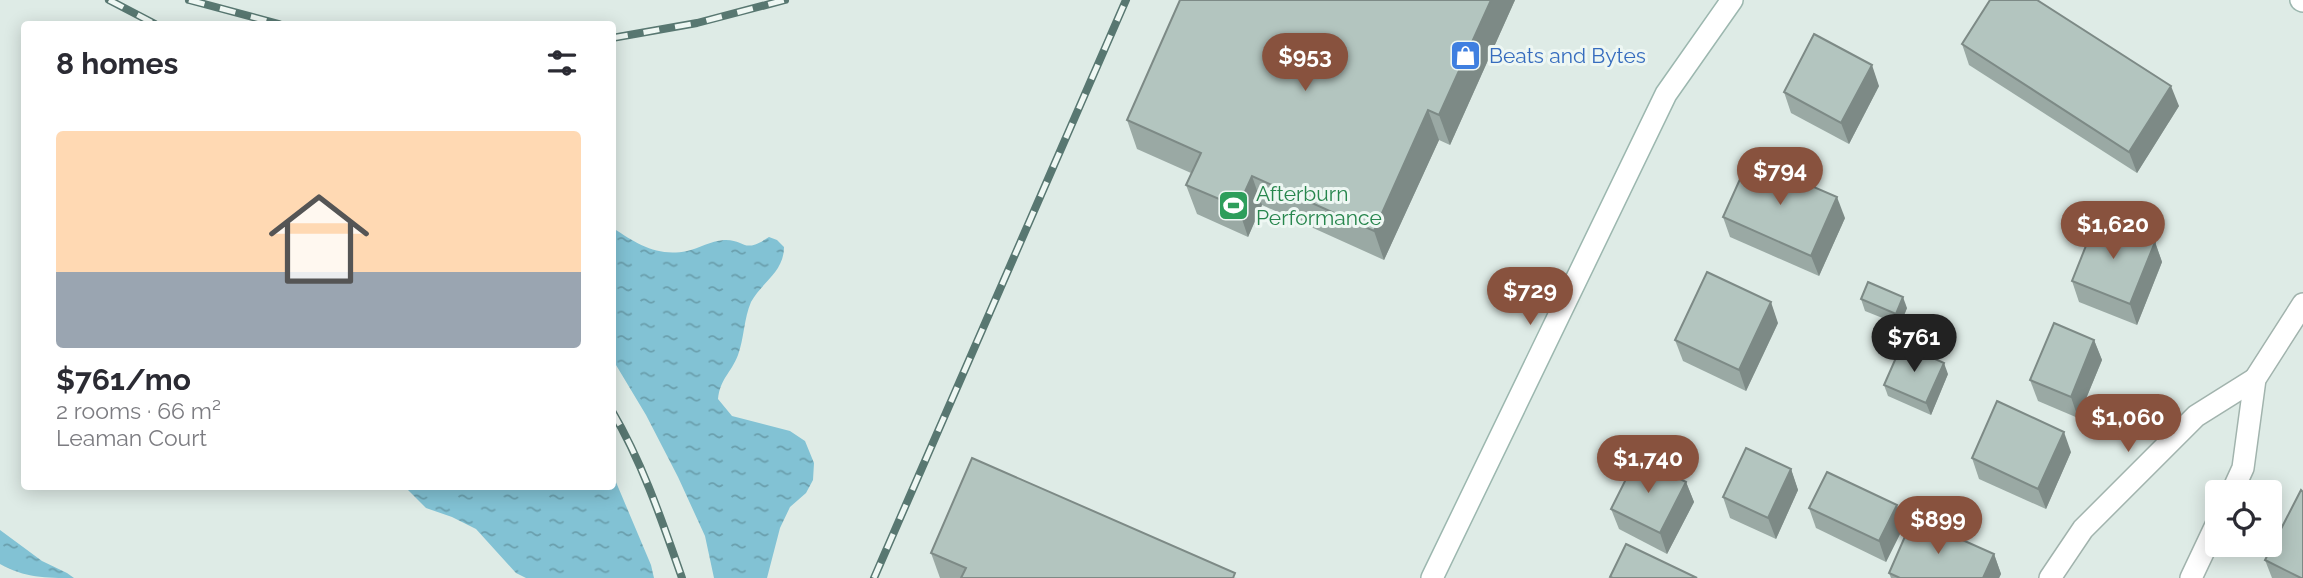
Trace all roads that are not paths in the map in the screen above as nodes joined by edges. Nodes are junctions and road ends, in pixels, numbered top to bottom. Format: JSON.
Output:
{"nodes":[{"id":1,"x":1732,"y":0,"type":"edge"},
{"id":2,"x":2303,"y":304,"type":"edge"},
{"id":3,"x":2255,"y":379,"type":"junction"},
{"id":4,"x":2238,"y":480,"type":"edge"},
{"id":5,"x":2205,"y":548,"type":"edge"},
{"id":6,"x":1433,"y":578,"type":"edge"},
{"id":7,"x":2050,"y":578,"type":"edge"},
{"id":8,"x":2191,"y":578,"type":"edge"}],
"edges":[{"from":1,"to":6,"type":"main road"},
{"from":2,"to":3,"type":"main road"},
{"from":3,"to":4,"type":"main road"},
{"from":3,"to":7,"type":"main road"},
{"from":5,"to":8,"type":"main road"}]}
